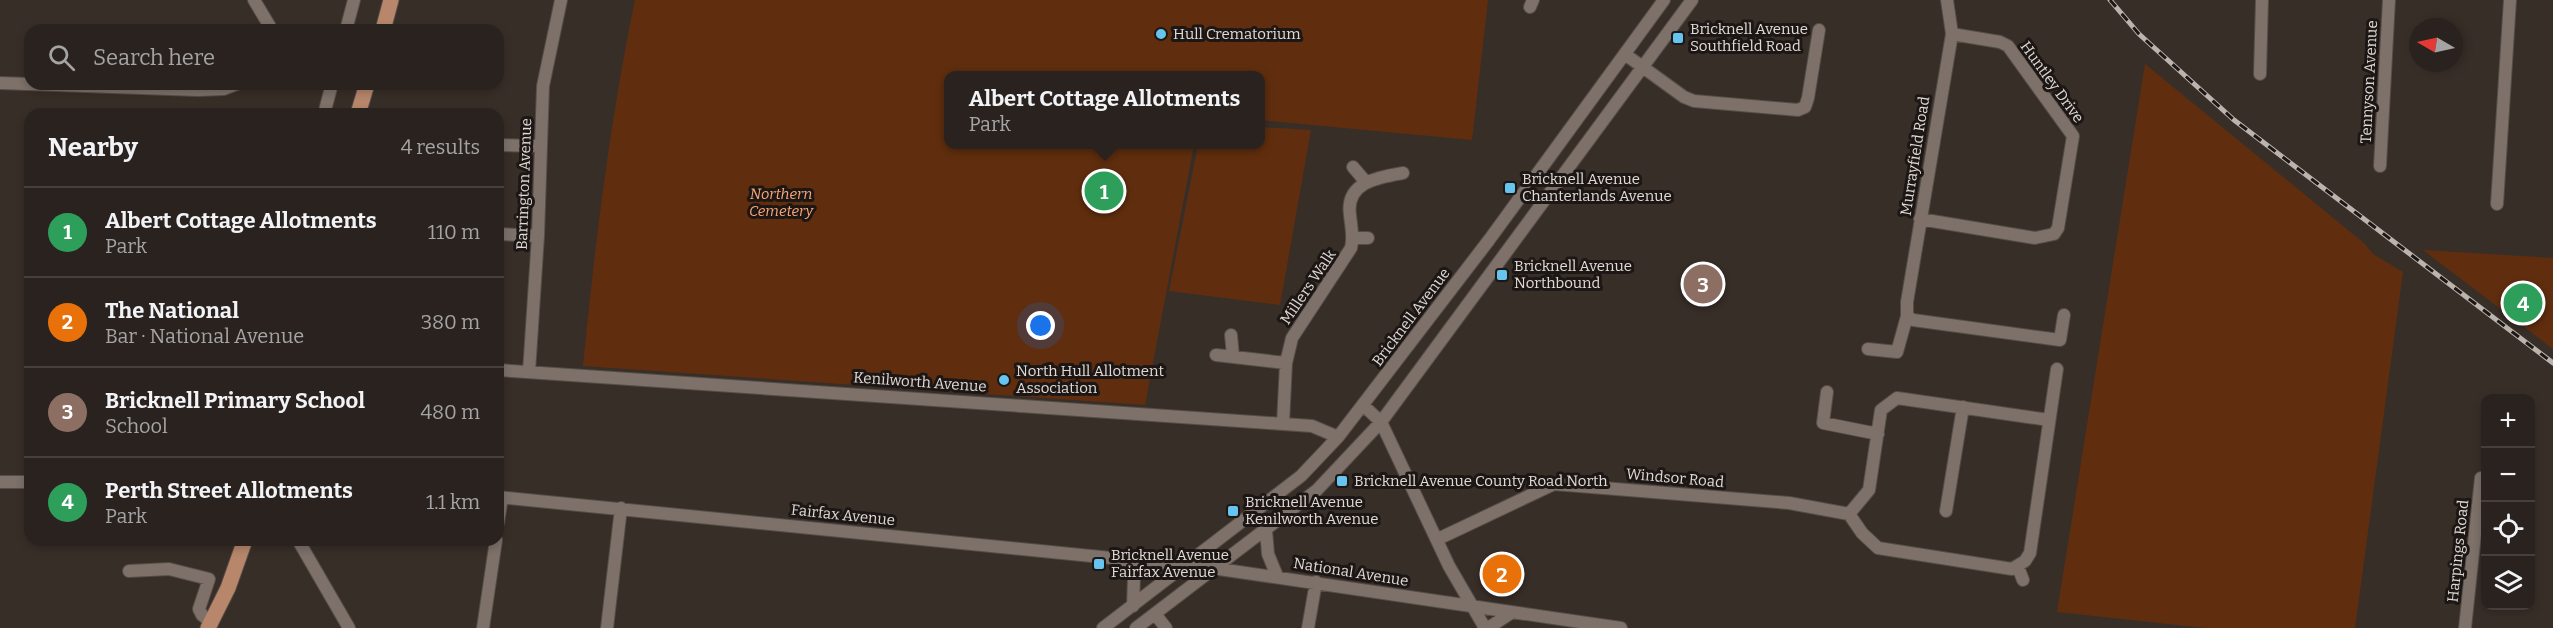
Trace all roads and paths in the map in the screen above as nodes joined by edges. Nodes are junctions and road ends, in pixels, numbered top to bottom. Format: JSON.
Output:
{"nodes":[{"id":1,"x":254,"y":0,"type":"edge"},
{"id":2,"x":354,"y":0,"type":"edge"},
{"id":3,"x":391,"y":0,"type":"edge"},
{"id":4,"x":561,"y":0,"type":"edge"},
{"id":5,"x":1664,"y":0,"type":"edge"},
{"id":6,"x":1692,"y":0,"type":"edge"},
{"id":7,"x":1947,"y":0,"type":"edge"},
{"id":8,"x":2262,"y":0,"type":"edge"},
{"id":9,"x":2389,"y":0,"type":"edge"},
{"id":10,"x":2510,"y":0,"type":"edge"},
{"id":11,"x":268,"y":24,"type":"edge"},
{"id":12,"x":348,"y":24,"type":"edge"},
{"id":13,"x":385,"y":24,"type":"edge"},
{"id":14,"x":1819,"y":30,"type":"dead end"},
{"id":15,"x":1952,"y":34,"type":"junction"},
{"id":16,"x":1626,"y":55,"type":"junction"},
{"id":17,"x":1643,"y":68,"type":"junction"},
{"id":18,"x":2260,"y":74,"type":"dead end"},
{"id":19,"x":0,"y":83,"type":"edge"},
{"id":20,"x":24,"y":84,"type":"edge"},
{"id":21,"x":330,"y":90,"type":"edge"},
{"id":22,"x":365,"y":90,"type":"edge"},
{"id":23,"x":326,"y":108,"type":"edge"},
{"id":24,"x":360,"y":108,"type":"edge"},
{"id":25,"x":504,"y":145,"type":"edge"},
{"id":26,"x":539,"y":146,"type":"junction"},
{"id":27,"x":2380,"y":166,"type":"dead end"},
{"id":28,"x":1353,"y":167,"type":"dead end"},
{"id":29,"x":1403,"y":173,"type":"dead end"},
{"id":30,"x":1365,"y":181,"type":"junction"},
{"id":31,"x":2497,"y":204,"type":"dead end"},
{"id":32,"x":1920,"y":219,"type":"junction"},
{"id":33,"x":1499,"y":226,"type":"junction"},
{"id":34,"x":504,"y":234,"type":"edge"},
{"id":35,"x":538,"y":236,"type":"junction"},
{"id":36,"x":1354,"y":238,"type":"junction"},
{"id":37,"x":1368,"y":238,"type":"dead end"},
{"id":38,"x":1517,"y":240,"type":"junction"},
{"id":39,"x":2064,"y":315,"type":"dead end"},
{"id":40,"x":1907,"y":316,"type":"junction"},
{"id":41,"x":1231,"y":335,"type":"dead end"},
{"id":42,"x":1868,"y":349,"type":"dead end"},
{"id":43,"x":1216,"y":355,"type":"dead end"},
{"id":44,"x":1233,"y":356,"type":"junction"},
{"id":45,"x":1286,"y":363,"type":"junction"},
{"id":46,"x":2057,"y":369,"type":"dead end"},
{"id":47,"x":504,"y":370,"type":"edge"},
{"id":48,"x":1389,"y":370,"type":"junction"},
{"id":49,"x":529,"y":372,"type":"junction"},
{"id":50,"x":1408,"y":384,"type":"junction"},
{"id":51,"x":1827,"y":392,"type":"dead end"},
{"id":52,"x":1364,"y":405,"type":"junction"},
{"id":53,"x":1963,"y":407,"type":"junction"},
{"id":54,"x":2049,"y":420,"type":"junction"},
{"id":55,"x":1381,"y":422,"type":"junction"},
{"id":56,"x":1283,"y":424,"type":"junction"},
{"id":57,"x":1878,"y":434,"type":"junction"},
{"id":58,"x":1338,"y":437,"type":"junction"},
{"id":59,"x":1301,"y":476,"type":"junction"},
{"id":60,"x":2481,"y":478,"type":"dead end"},
{"id":61,"x":24,"y":482,"type":"edge"},
{"id":62,"x":0,"y":483,"type":"edge"},
{"id":63,"x":1317,"y":490,"type":"junction"},
{"id":64,"x":504,"y":497,"type":"edge"},
{"id":65,"x":621,"y":508,"type":"junction"},
{"id":66,"x":1946,"y":511,"type":"dead end"},
{"id":67,"x":1849,"y":514,"type":"junction"},
{"id":68,"x":1266,"y":530,"type":"junction"},
{"id":69,"x":1438,"y":538,"type":"junction"},
{"id":70,"x":242,"y":546,"type":"edge"},
{"id":71,"x":301,"y":546,"type":"edge"},
{"id":72,"x":495,"y":546,"type":"edge"},
{"id":73,"x":1122,"y":559,"type":"junction"},
{"id":74,"x":1185,"y":565,"type":"junction"},
{"id":75,"x":2018,"y":567,"type":"junction"},
{"id":76,"x":1212,"y":568,"type":"junction"},
{"id":77,"x":129,"y":572,"type":"dead end"},
{"id":78,"x":1277,"y":576,"type":"junction"},
{"id":79,"x":2023,"y":580,"type":"dead end"},
{"id":80,"x":1316,"y":582,"type":"junction"},
{"id":81,"x":1133,"y":606,"type":"junction"},
{"id":82,"x":1474,"y":607,"type":"junction"},
{"id":83,"x":1511,"y":613,"type":"junction"},
{"id":84,"x":1155,"y":614,"type":"junction"},
{"id":85,"x":210,"y":625,"type":"edge"},
{"id":86,"x":349,"y":628,"type":"edge"},
{"id":87,"x":483,"y":628,"type":"edge"},
{"id":88,"x":607,"y":628,"type":"edge"},
{"id":89,"x":1103,"y":628,"type":"edge"},
{"id":90,"x":1136,"y":628,"type":"edge"},
{"id":91,"x":1166,"y":628,"type":"edge"},
{"id":92,"x":1308,"y":628,"type":"edge"},
{"id":93,"x":1486,"y":628,"type":"edge"},
{"id":94,"x":1621,"y":628,"type":"edge"},
{"id":95,"x":2465,"y":628,"type":"edge"}],
"edges":[{"from":1,"to":11,"type":"street"},
{"from":2,"to":12,"type":"street"},
{"from":3,"to":13,"type":"main road"},
{"from":4,"to":26,"type":"street","name":"Barrington Avenue"},
{"from":5,"to":16,"type":"street","name":"Bricknell Avenue"},
{"from":6,"to":17,"type":"street"},
{"from":7,"to":15,"type":"street","name":"Murrayfield Road"},
{"from":8,"to":18,"type":"street"},
{"from":9,"to":27,"type":"street","name":"Tennyson Avenue"},
{"from":10,"to":31,"type":"street"},
{"from":14,"to":17,"type":"street"},
{"from":15,"to":32,"type":"street","name":"Murrayfield Road"},
{"from":15,"to":32,"type":"street","name":"Huntley Drive"},
{"from":16,"to":17,"type":"street"},
{"from":16,"to":33,"type":"street","name":"Bricknell Avenue"},
{"from":17,"to":38,"type":"street"},
{"from":19,"to":20,"type":"street"},
{"from":21,"to":23,"type":"street"},
{"from":22,"to":24,"type":"main road"},
{"from":25,"to":26,"type":"street"},
{"from":26,"to":35,"type":"street","name":"Barrington Avenue"},
{"from":28,"to":30,"type":"street"},
{"from":29,"to":30,"type":"street"},
{"from":30,"to":36,"type":"street"},
{"from":32,"to":40,"type":"street","name":"Murrayfield Road"},
{"from":33,"to":38,"type":"street"},
{"from":33,"to":48,"type":"street","name":"Bricknell Avenue"},
{"from":34,"to":35,"type":"street"},
{"from":35,"to":49,"type":"street","name":"Barrington Avenue"},
{"from":36,"to":37,"type":"street"},
{"from":36,"to":45,"type":"street","name":"Millers Walk"},
{"from":38,"to":50,"type":"street"},
{"from":39,"to":40,"type":"street"},
{"from":40,"to":42,"type":"street","name":"Murrayfield Road"},
{"from":41,"to":44,"type":"street"},
{"from":43,"to":44,"type":"street"},
{"from":44,"to":45,"type":"street"},
{"from":45,"to":56,"type":"street","name":"Millers Walk"},
{"from":46,"to":54,"type":"street"},
{"from":47,"to":49,"type":"street","name":"Kenilworth Avenue"},
{"from":48,"to":50,"type":"street"},
{"from":48,"to":52,"type":"street","name":"Bricknell Avenue"},
{"from":49,"to":56,"type":"street","name":"Kenilworth Avenue"},
{"from":50,"to":55,"type":"street"},
{"from":51,"to":57,"type":"street"},
{"from":52,"to":55,"type":"street"},
{"from":52,"to":58,"type":"street","name":"Bricknell Avenue"},
{"from":53,"to":54,"type":"street"},
{"from":53,"to":57,"type":"street"},
{"from":53,"to":66,"type":"street"},
{"from":54,"to":75,"type":"street"},
{"from":55,"to":63,"type":"street"},
{"from":55,"to":69,"type":"street"},
{"from":56,"to":58,"type":"street","name":"Kenilworth Avenue"},
{"from":57,"to":67,"type":"street"},
{"from":58,"to":59,"type":"street","name":"Bricknell Avenue"},
{"from":59,"to":63,"type":"street"},
{"from":59,"to":74,"type":"street","name":"Bricknell Avenue"},
{"from":60,"to":95,"type":"street","name":"Harpings Road"},
{"from":61,"to":62,"type":"street"},
{"from":63,"to":68,"type":"street"},
{"from":64,"to":65,"type":"street","name":"Fairfax Avenue"},
{"from":65,"to":73,"type":"street","name":"Fairfax Avenue"},
{"from":65,"to":88,"type":"street"},
{"from":67,"to":69,"type":"street","name":"Windsor Road"},
{"from":67,"to":75,"type":"street"},
{"from":68,"to":76,"type":"street"},
{"from":68,"to":78,"type":"street"},
{"from":69,"to":82,"type":"street"},
{"from":70,"to":85,"type":"main road"},
{"from":71,"to":86,"type":"street"},
{"from":72,"to":87,"type":"street"},
{"from":73,"to":74,"type":"street","name":"Fairfax Avenue"},
{"from":73,"to":81,"type":"street"},
{"from":74,"to":76,"type":"street","name":"National Avenue"},
{"from":74,"to":81,"type":"street","name":"Bricknell Avenue"},
{"from":75,"to":79,"type":"street"},
{"from":76,"to":78,"type":"street","name":"National Avenue"},
{"from":76,"to":84,"type":"street"},
{"from":77,"to":85,"type":"street"},
{"from":78,"to":80,"type":"street","name":"National Avenue"},
{"from":80,"to":82,"type":"street","name":"National Avenue"},
{"from":80,"to":92,"type":"street"},
{"from":81,"to":89,"type":"street","name":"Bricknell Avenue"},
{"from":82,"to":83,"type":"street","name":"National Avenue"},
{"from":82,"to":93,"type":"street"},
{"from":83,"to":93,"type":"street"},
{"from":83,"to":94,"type":"street","name":"National Avenue"},
{"from":84,"to":90,"type":"street"},
{"from":84,"to":91,"type":"street"}]}
